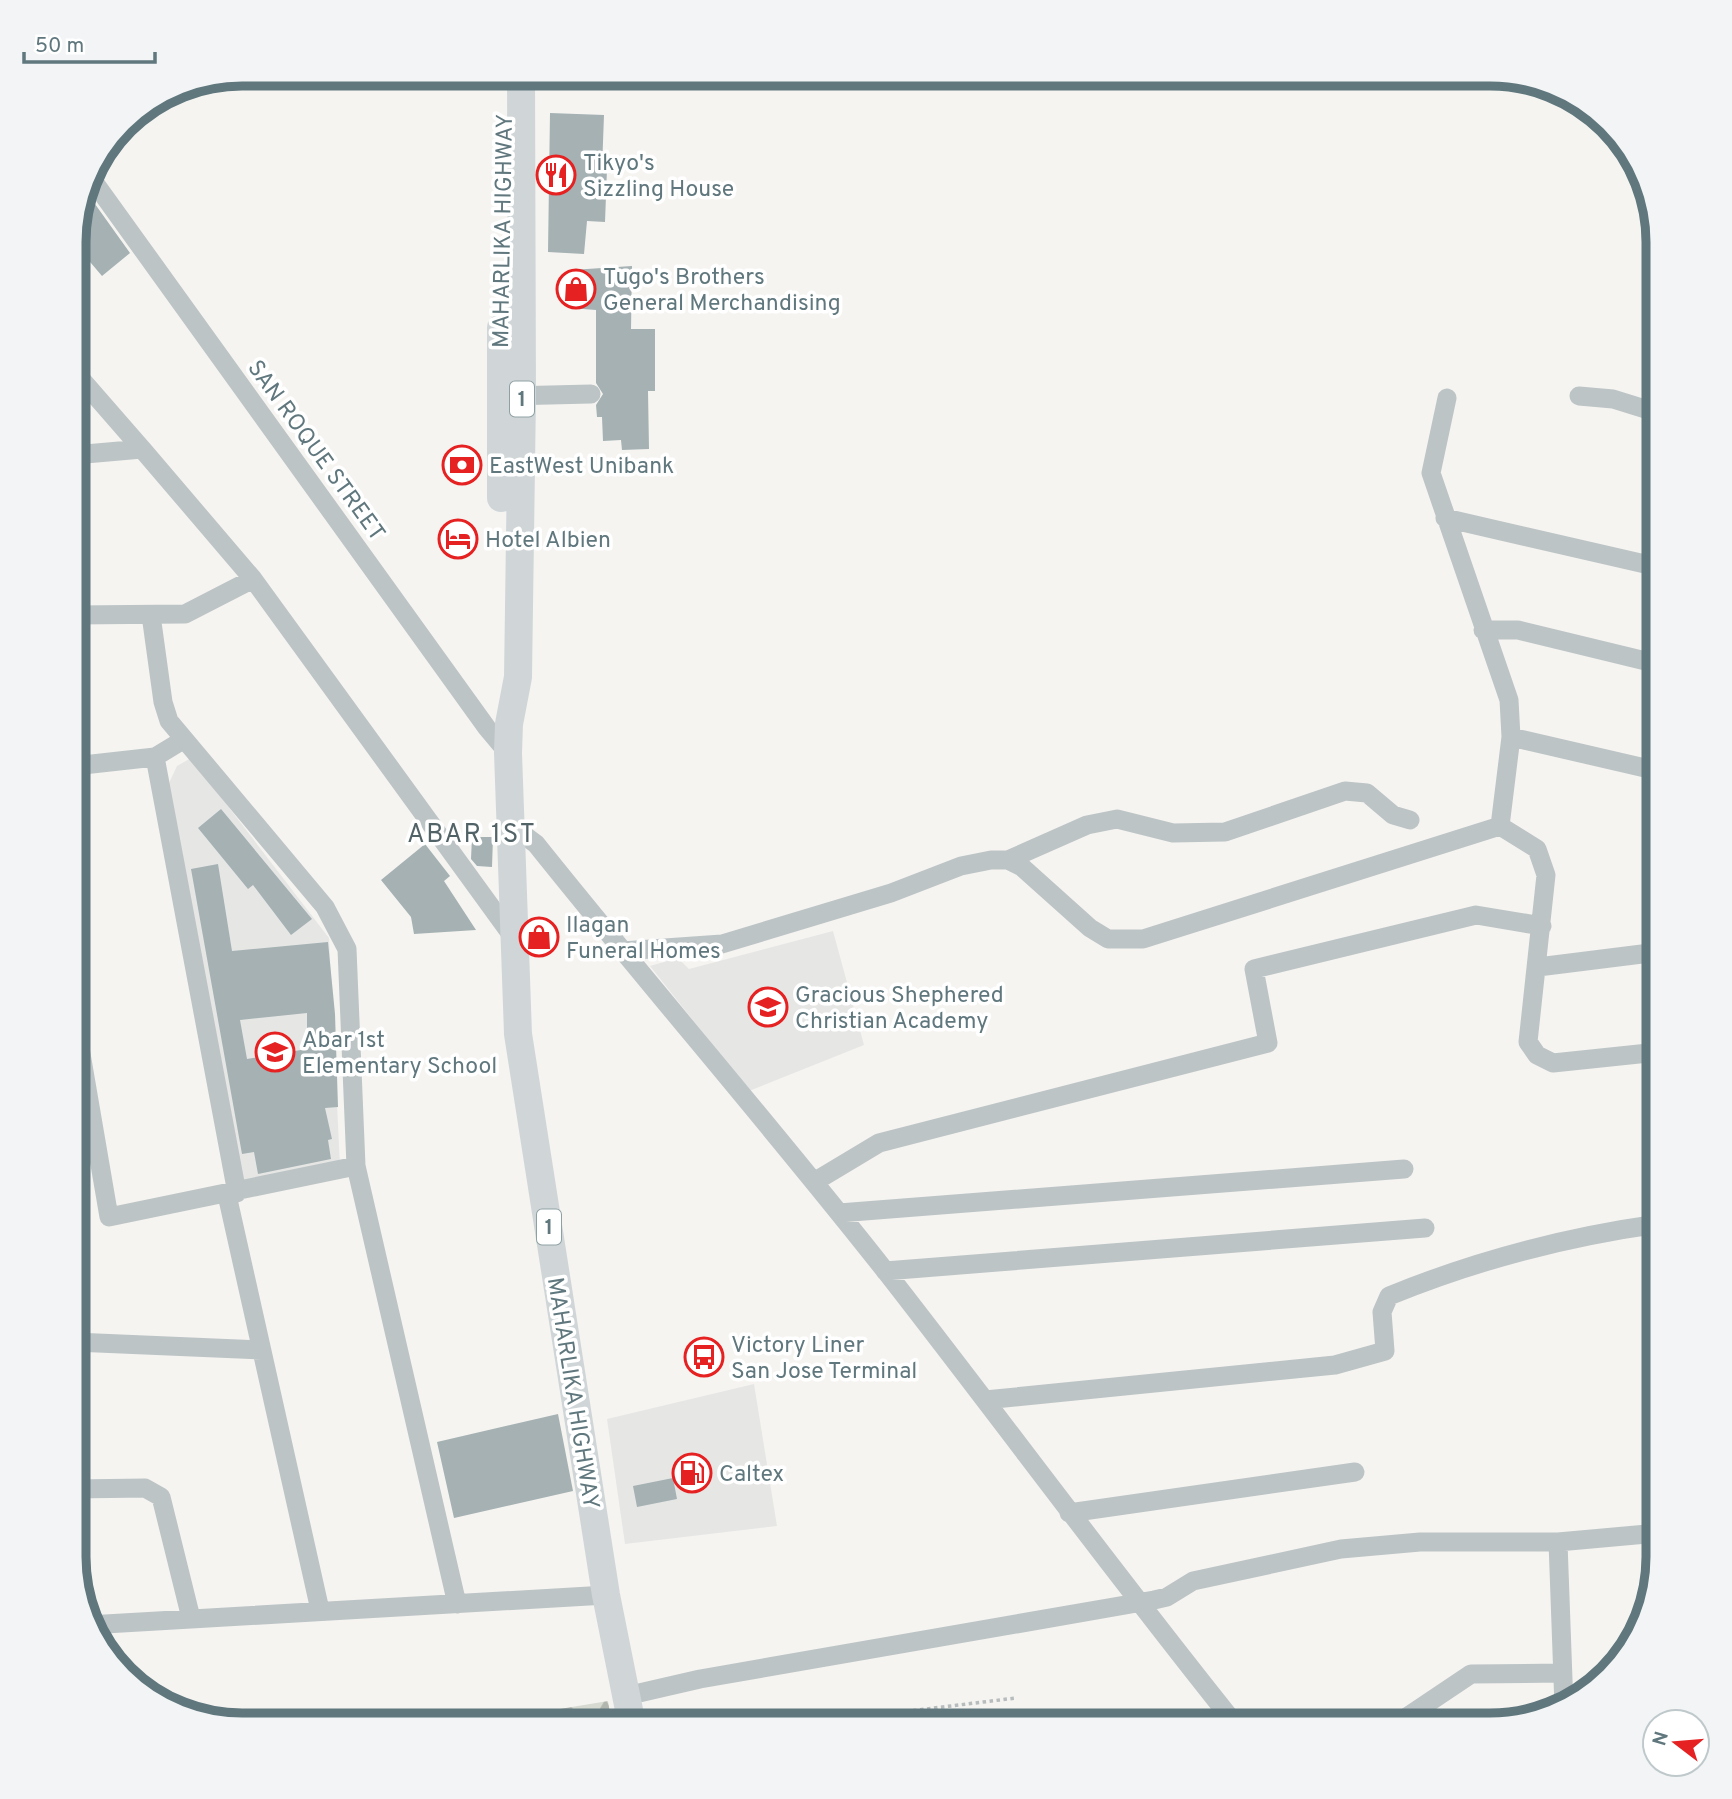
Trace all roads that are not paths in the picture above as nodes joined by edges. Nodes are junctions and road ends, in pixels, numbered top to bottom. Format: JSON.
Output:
{"nodes":[{"id":1,"x":504,"y":86,"type":"edge"},
{"id":2,"x":520,"y":86,"type":"edge"},
{"id":3,"x":97,"y":186,"type":"edge"},
{"id":4,"x":510,"y":330,"type":"junction"},
{"id":5,"x":86,"y":385,"type":"edge"},
{"id":6,"x":591,"y":394,"type":"dead end"},
{"id":7,"x":512,"y":396,"type":"junction"},
{"id":8,"x":1579,"y":396,"type":"dead end"},
{"id":9,"x":1447,"y":398,"type":"dead end"},
{"id":10,"x":1646,"y":409,"type":"edge"},
{"id":11,"x":142,"y":449,"type":"junction"},
{"id":12,"x":86,"y":454,"type":"edge"},
{"id":13,"x":1444,"y":519,"type":"junction"},
{"id":14,"x":1646,"y":564,"type":"edge"},
{"id":15,"x":253,"y":579,"type":"junction"},
{"id":16,"x":86,"y":615,"type":"edge"},
{"id":17,"x":151,"y":615,"type":"junction"},
{"id":18,"x":1483,"y":630,"type":"junction"},
{"id":19,"x":1646,"y":661,"type":"edge"},
{"id":20,"x":1511,"y":737,"type":"junction"},
{"id":21,"x":183,"y":740,"type":"junction"},
{"id":22,"x":508,"y":752,"type":"junction"},
{"id":23,"x":155,"y":757,"type":"junction"},
{"id":24,"x":86,"y":765,"type":"edge"},
{"id":25,"x":1646,"y":768,"type":"edge"},
{"id":26,"x":1410,"y":820,"type":"dead end"},
{"id":27,"x":509,"y":824,"type":"junction"},
{"id":28,"x":1500,"y":826,"type":"junction"},
{"id":29,"x":1008,"y":860,"type":"junction"},
{"id":30,"x":1542,"y":926,"type":"junction"},
{"id":31,"x":513,"y":937,"type":"junction"},
{"id":32,"x":622,"y":951,"type":"junction"},
{"id":33,"x":1646,"y":954,"type":"edge"},
{"id":34,"x":1538,"y":967,"type":"junction"},
{"id":35,"x":1646,"y":1053,"type":"edge"},
{"id":36,"x":86,"y":1083,"type":"edge"},
{"id":37,"x":356,"y":1166,"type":"junction"},
{"id":38,"x":1404,"y":1169,"type":"dead end"},
{"id":39,"x":814,"y":1182,"type":"junction"},
{"id":40,"x":232,"y":1194,"type":"junction"},
{"id":41,"x":839,"y":1213,"type":"junction"},
{"id":42,"x":1646,"y":1226,"type":"edge"},
{"id":43,"x":1425,"y":1228,"type":"dead end"},
{"id":44,"x":885,"y":1271,"type":"junction"},
{"id":45,"x":86,"y":1343,"type":"edge"},
{"id":46,"x":262,"y":1350,"type":"junction"},
{"id":47,"x":985,"y":1400,"type":"junction"},
{"id":48,"x":1354,"y":1472,"type":"dead end"},
{"id":49,"x":86,"y":1489,"type":"edge"},
{"id":50,"x":1069,"y":1513,"type":"junction"},
{"id":51,"x":1646,"y":1534,"type":"edge"},
{"id":52,"x":1558,"y":1542,"type":"junction"},
{"id":53,"x":606,"y":1595,"type":"junction"},
{"id":54,"x":1137,"y":1602,"type":"junction"},
{"id":55,"x":457,"y":1604,"type":"junction"},
{"id":56,"x":320,"y":1610,"type":"junction"},
{"id":57,"x":191,"y":1618,"type":"junction"},
{"id":58,"x":102,"y":1624,"type":"edge"},
{"id":59,"x":1561,"y":1673,"type":"junction"},
{"id":60,"x":1563,"y":1695,"type":"edge"},
{"id":61,"x":626,"y":1696,"type":"junction"},
{"id":62,"x":629,"y":1713,"type":"edge"},
{"id":63,"x":1226,"y":1713,"type":"edge"},
{"id":64,"x":1414,"y":1713,"type":"edge"}],
"edges":[{"from":1,"to":4,"type":"highway","name":"MAHARLIKA HIGHWAY","number":"1"},
{"from":2,"to":4,"type":"highway","name":"MAHARLIKA HIGHWAY","number":"1"},
{"from":3,"to":22,"type":"street","name":"SAN ROQUE STREET"},
{"from":4,"to":7,"type":"highway","name":"MAHARLIKA HIGHWAY","number":"1"},
{"from":5,"to":11,"type":"street"},
{"from":6,"to":7,"type":"street"},
{"from":7,"to":22,"type":"highway","name":"MAHARLIKA HIGHWAY","number":"1"},
{"from":8,"to":10,"type":"street"},
{"from":9,"to":13,"type":"street"},
{"from":11,"to":12,"type":"street"},
{"from":11,"to":15,"type":"street"},
{"from":13,"to":14,"type":"street"},
{"from":13,"to":18,"type":"street"},
{"from":15,"to":17,"type":"street"},
{"from":15,"to":31,"type":"street"},
{"from":16,"to":17,"type":"street"},
{"from":17,"to":21,"type":"street"},
{"from":18,"to":19,"type":"street"},
{"from":18,"to":20,"type":"street"},
{"from":20,"to":25,"type":"street"},
{"from":20,"to":28,"type":"street"},
{"from":21,"to":23,"type":"street"},
{"from":21,"to":37,"type":"street"},
{"from":22,"to":27,"type":"highway","name":"MAHARLIKA HIGHWAY","number":"1"},
{"from":23,"to":24,"type":"street"},
{"from":23,"to":40,"type":"street"},
{"from":26,"to":29,"type":"street"},
{"from":27,"to":31,"type":"highway","name":"MAHARLIKA HIGHWAY","number":"1"},
{"from":27,"to":32,"type":"street"},
{"from":28,"to":29,"type":"street"},
{"from":28,"to":30,"type":"street"},
{"from":29,"to":32,"type":"street"},
{"from":30,"to":34,"type":"street"},
{"from":30,"to":39,"type":"street"},
{"from":31,"to":53,"type":"highway","name":"MAHARLIKA HIGHWAY","number":"1"},
{"from":32,"to":39,"type":"street"},
{"from":33,"to":34,"type":"street"},
{"from":34,"to":35,"type":"street"},
{"from":36,"to":40,"type":"street"},
{"from":37,"to":40,"type":"street"},
{"from":37,"to":55,"type":"street"},
{"from":38,"to":41,"type":"street"},
{"from":39,"to":41,"type":"street"},
{"from":40,"to":46,"type":"street"},
{"from":41,"to":44,"type":"street"},
{"from":42,"to":47,"type":"street"},
{"from":43,"to":44,"type":"street"},
{"from":44,"to":47,"type":"street"},
{"from":45,"to":46,"type":"street"},
{"from":46,"to":56,"type":"street"},
{"from":47,"to":50,"type":"street"},
{"from":48,"to":50,"type":"street"},
{"from":49,"to":57,"type":"street"},
{"from":50,"to":54,"type":"street"},
{"from":51,"to":52,"type":"street"},
{"from":52,"to":54,"type":"street"},
{"from":52,"to":59,"type":"street"},
{"from":53,"to":55,"type":"street"},
{"from":53,"to":61,"type":"highway","name":"MAHARLIKA HIGHWAY","number":"1"},
{"from":54,"to":61,"type":"street"},
{"from":54,"to":63,"type":"street"},
{"from":55,"to":56,"type":"street"},
{"from":56,"to":57,"type":"street"},
{"from":57,"to":58,"type":"street"},
{"from":59,"to":60,"type":"street"},
{"from":59,"to":64,"type":"street"},
{"from":61,"to":62,"type":"highway","name":"MAHARLIKA HIGHWAY","number":"1"}]}
